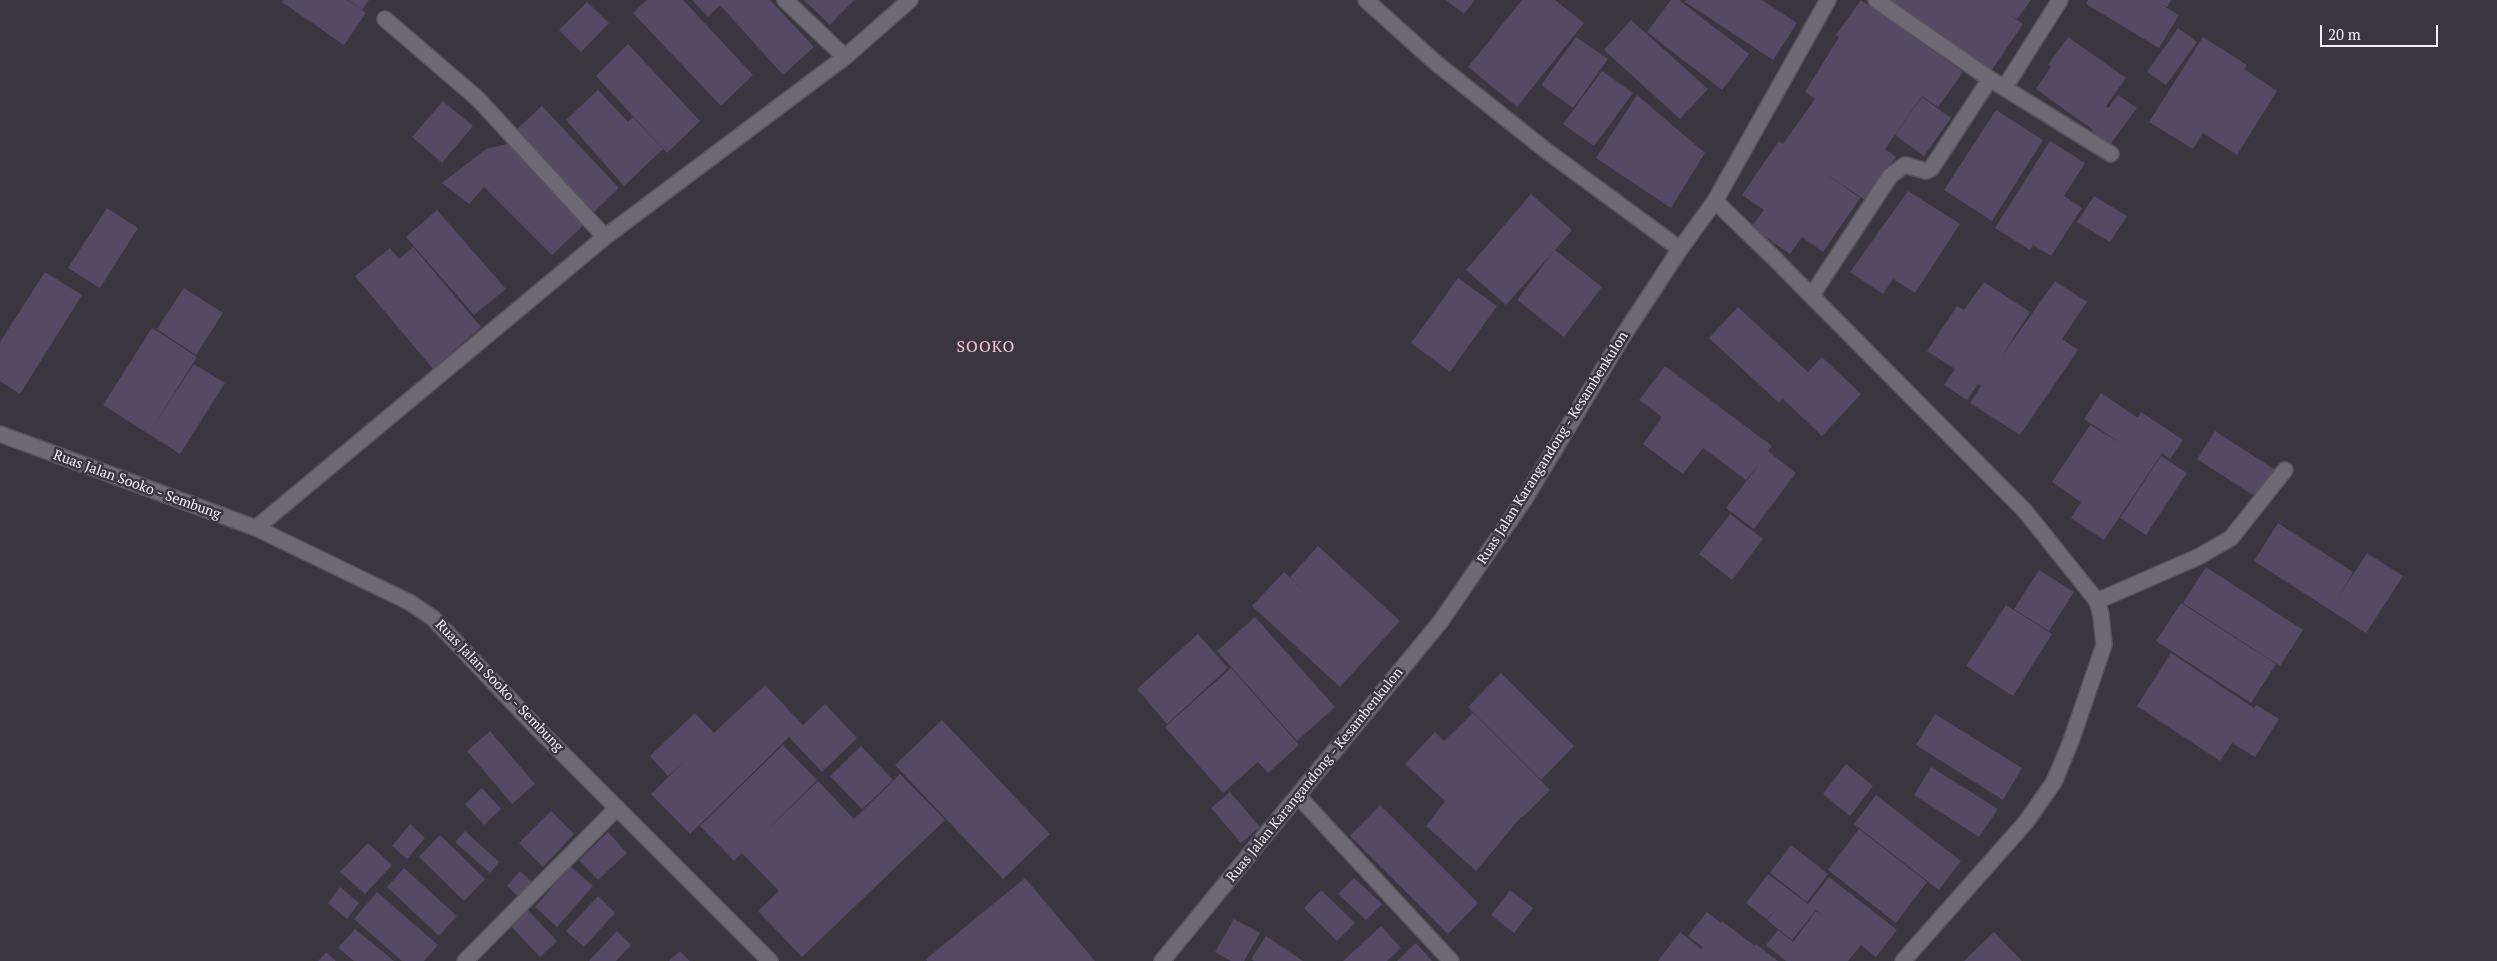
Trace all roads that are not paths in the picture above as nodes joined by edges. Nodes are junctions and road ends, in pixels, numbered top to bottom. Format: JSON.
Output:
{"nodes":[{"id":1,"x":785,"y":0,"type":"edge"},
{"id":2,"x":910,"y":0,"type":"edge"},
{"id":3,"x":1366,"y":0,"type":"edge"},
{"id":4,"x":1828,"y":0,"type":"edge"},
{"id":5,"x":1876,"y":0,"type":"edge"},
{"id":6,"x":2060,"y":0,"type":"edge"},
{"id":7,"x":386,"y":19,"type":"dead end"},
{"id":8,"x":845,"y":57,"type":"junction"},
{"id":9,"x":1990,"y":79,"type":"junction"},
{"id":10,"x":2005,"y":87,"type":"junction"},
{"id":11,"x":2110,"y":154,"type":"dead end"},
{"id":12,"x":1715,"y":201,"type":"junction"},
{"id":13,"x":605,"y":237,"type":"junction"},
{"id":14,"x":1680,"y":249,"type":"junction"},
{"id":15,"x":1812,"y":295,"type":"junction"},
{"id":16,"x":0,"y":434,"type":"edge"},
{"id":17,"x":2285,"y":470,"type":"dead end"},
{"id":18,"x":256,"y":528,"type":"junction"},
{"id":19,"x":2097,"y":601,"type":"junction"},
{"id":20,"x":1298,"y":797,"type":"junction"},
{"id":21,"x":618,"y":808,"type":"junction"},
{"id":22,"x":465,"y":961,"type":"edge"},
{"id":23,"x":770,"y":961,"type":"edge"},
{"id":24,"x":1162,"y":961,"type":"edge"},
{"id":25,"x":1451,"y":961,"type":"edge"},
{"id":26,"x":1903,"y":961,"type":"edge"}],
"edges":[{"from":1,"to":8,"type":"street"},
{"from":2,"to":8,"type":"street"},
{"from":3,"to":14,"type":"street"},
{"from":4,"to":12,"type":"street","name":"Ruas Jalan Karangandong - Kesambenkulon"},
{"from":5,"to":9,"type":"street"},
{"from":6,"to":10,"type":"street"},
{"from":7,"to":13,"type":"street"},
{"from":8,"to":13,"type":"street"},
{"from":9,"to":10,"type":"street"},
{"from":9,"to":15,"type":"street"},
{"from":10,"to":11,"type":"street"},
{"from":12,"to":14,"type":"street","name":"Ruas Jalan Karangandong - Kesambenkulon"},
{"from":12,"to":15,"type":"street"},
{"from":13,"to":18,"type":"street"},
{"from":14,"to":20,"type":"street","name":"Ruas Jalan Karangandong - Kesambenkulon"},
{"from":15,"to":19,"type":"street"},
{"from":16,"to":18,"type":"street","name":"Ruas Jalan Sooko - Sembung"},
{"from":17,"to":19,"type":"street"},
{"from":18,"to":21,"type":"street","name":"Ruas Jalan Sooko - Sembung"},
{"from":19,"to":26,"type":"street"},
{"from":20,"to":24,"type":"street","name":"Ruas Jalan Karangandong - Kesambenkulon"},
{"from":20,"to":25,"type":"street"},
{"from":21,"to":22,"type":"street"},
{"from":21,"to":23,"type":"street","name":"Ruas Jalan Sooko - Sembung"}]}
